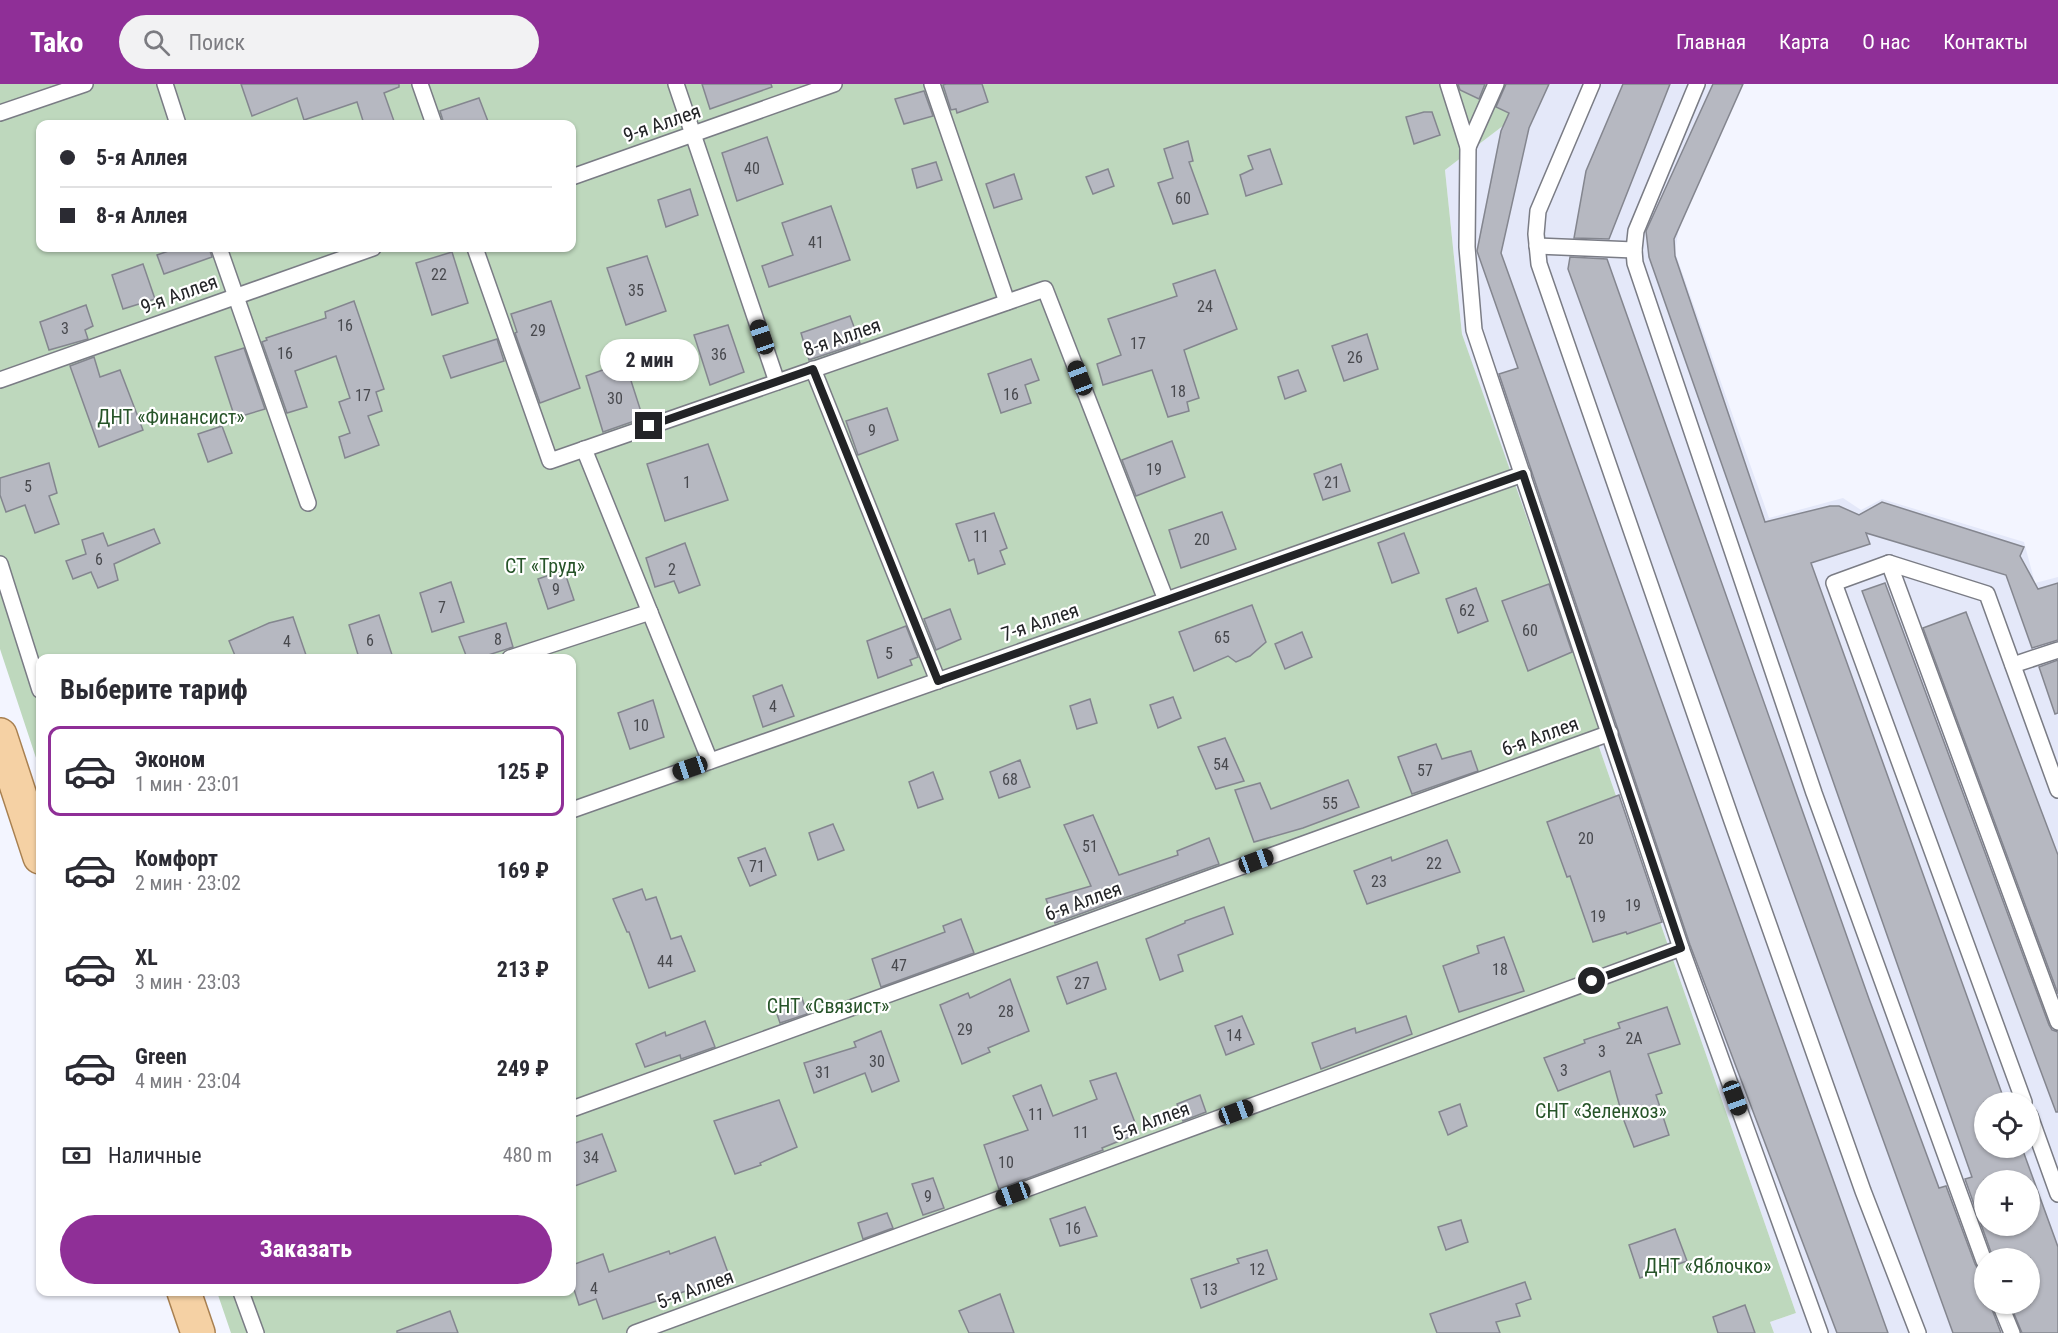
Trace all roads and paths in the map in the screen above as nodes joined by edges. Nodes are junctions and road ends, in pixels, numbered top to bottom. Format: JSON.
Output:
{"nodes":[{"id":1,"x":86,"y":84,"type":"edge"},
{"id":2,"x":165,"y":84,"type":"edge"},
{"id":3,"x":420,"y":84,"type":"edge"},
{"id":4,"x":676,"y":84,"type":"edge"},
{"id":5,"x":834,"y":84,"type":"edge"},
{"id":6,"x":933,"y":84,"type":"edge"},
{"id":7,"x":1448,"y":84,"type":"edge"},
{"id":8,"x":1496,"y":84,"type":"edge"},
{"id":9,"x":1592,"y":84,"type":"edge"},
{"id":10,"x":1696,"y":84,"type":"edge"},
{"id":11,"x":0,"y":113,"type":"edge"},
{"id":12,"x":177,"y":120,"type":"edge"},
{"id":13,"x":433,"y":120,"type":"edge"},
{"id":14,"x":693,"y":134,"type":"junction"},
{"id":15,"x":1468,"y":147,"type":"junction"},
{"id":16,"x":576,"y":176,"type":"edge"},
{"id":17,"x":1537,"y":246,"type":"junction"},
{"id":18,"x":1634,"y":250,"type":"junction"},
{"id":19,"x":220,"y":252,"type":"edge"},
{"id":20,"x":362,"y":252,"type":"edge"},
{"id":21,"x":476,"y":252,"type":"edge"},
{"id":22,"x":235,"y":296,"type":"junction"},
{"id":23,"x":1007,"y":302,"type":"junction"},
{"id":24,"x":813,"y":369,"type":"junction"},
{"id":25,"x":0,"y":380,"type":"edge"},
{"id":26,"x":777,"y":382,"type":"junction"},
{"id":27,"x":584,"y":449,"type":"junction"},
{"id":28,"x":1523,"y":474,"type":"junction"},
{"id":29,"x":308,"y":504,"type":"dead end"},
{"id":30,"x":1889,"y":563,"type":"junction"},
{"id":31,"x":0,"y":564,"type":"edge"},
{"id":32,"x":1166,"y":600,"type":"junction"},
{"id":33,"x":650,"y":612,"type":"junction"},
{"id":34,"x":2058,"y":651,"type":"edge"},
{"id":35,"x":522,"y":654,"type":"edge"},
{"id":36,"x":2013,"y":665,"type":"junction"},
{"id":37,"x":36,"y":677,"type":"edge"},
{"id":38,"x":938,"y":681,"type":"junction"},
{"id":39,"x":1610,"y":733,"type":"junction"},
{"id":40,"x":0,"y":735,"type":"edge"},
{"id":41,"x":710,"y":761,"type":"junction"},
{"id":42,"x":2058,"y":790,"type":"edge"},
{"id":43,"x":576,"y":809,"type":"edge"},
{"id":44,"x":36,"y":845,"type":"edge"},
{"id":45,"x":1681,"y":948,"type":"junction"},
{"id":46,"x":2058,"y":1022,"type":"edge"},
{"id":47,"x":2020,"y":1092,"type":"edge"},
{"id":48,"x":576,"y":1108,"type":"edge"},
{"id":49,"x":2040,"y":1144,"type":"edge"},
{"id":50,"x":2058,"y":1194,"type":"edge"},
{"id":51,"x":1979,"y":1248,"type":"edge"},
{"id":52,"x":185,"y":1296,"type":"edge"},
{"id":53,"x":242,"y":1296,"type":"edge"},
{"id":54,"x":2004,"y":1314,"type":"edge"},
{"id":55,"x":198,"y":1333,"type":"edge"},
{"id":56,"x":256,"y":1333,"type":"edge"},
{"id":57,"x":635,"y":1333,"type":"edge"},
{"id":58,"x":1820,"y":1333,"type":"edge"},
{"id":59,"x":1918,"y":1333,"type":"edge"},
{"id":60,"x":2012,"y":1333,"type":"edge"}],
"edges":[{"from":1,"to":11,"type":"lane"},
{"from":2,"to":12,"type":"lane"},
{"from":3,"to":13,"type":"lane"},
{"from":4,"to":14,"type":"lane"},
{"from":5,"to":14,"type":"lane","name":"9-я Аллея"},
{"from":6,"to":23,"type":"lane"},
{"from":7,"to":15,"type":"lane"},
{"from":8,"to":15,"type":"lane"},
{"from":9,"to":17,"type":"lane"},
{"from":10,"to":18,"type":"lane"},
{"from":14,"to":16,"type":"lane","name":"9-я Аллея"},
{"from":14,"to":26,"type":"lane"},
{"from":15,"to":28,"type":"lane"},
{"from":17,"to":18,"type":"lane"},
{"from":17,"to":59,"type":"lane"},
{"from":18,"to":51,"type":"lane"},
{"from":19,"to":22,"type":"lane"},
{"from":20,"to":22,"type":"lane","name":"9-я Аллея"},
{"from":21,"to":27,"type":"lane","name":"8-я Аллея"},
{"from":22,"to":25,"type":"lane","name":"9-я Аллея"},
{"from":22,"to":29,"type":"lane"},
{"from":23,"to":24,"type":"lane","name":"8-я Аллея"},
{"from":23,"to":32,"type":"lane","name":"8-я Аллея"},
{"from":24,"to":26,"type":"lane","name":"8-я Аллея"},
{"from":24,"to":38,"type":"lane"},
{"from":26,"to":27,"type":"lane","name":"8-я Аллея"},
{"from":27,"to":33,"type":"lane"},
{"from":28,"to":32,"type":"lane","name":"7-я Аллея"},
{"from":28,"to":39,"type":"lane"},
{"from":30,"to":36,"type":"lane"},
{"from":30,"to":46,"type":"lane"},
{"from":30,"to":47,"type":"lane"},
{"from":31,"to":37,"type":"lane"},
{"from":32,"to":38,"type":"lane","name":"7-я Аллея"},
{"from":33,"to":35,"type":"lane"},
{"from":33,"to":41,"type":"lane"},
{"from":34,"to":36,"type":"lane"},
{"from":36,"to":42,"type":"lane"},
{"from":38,"to":41,"type":"lane","name":"7-я Аллея"},
{"from":39,"to":45,"type":"lane"},
{"from":39,"to":48,"type":"lane","name":"6-я Аллея"},
{"from":40,"to":44,"type":"main road"},
{"from":41,"to":43,"type":"lane","name":"7-я Аллея"},
{"from":45,"to":57,"type":"lane","name":"5-я Аллея"},
{"from":45,"to":58,"type":"lane"},
{"from":49,"to":50,"type":"lane"},
{"from":52,"to":55,"type":"main road"},
{"from":53,"to":56,"type":"lane"},
{"from":54,"to":60,"type":"lane"}]}
